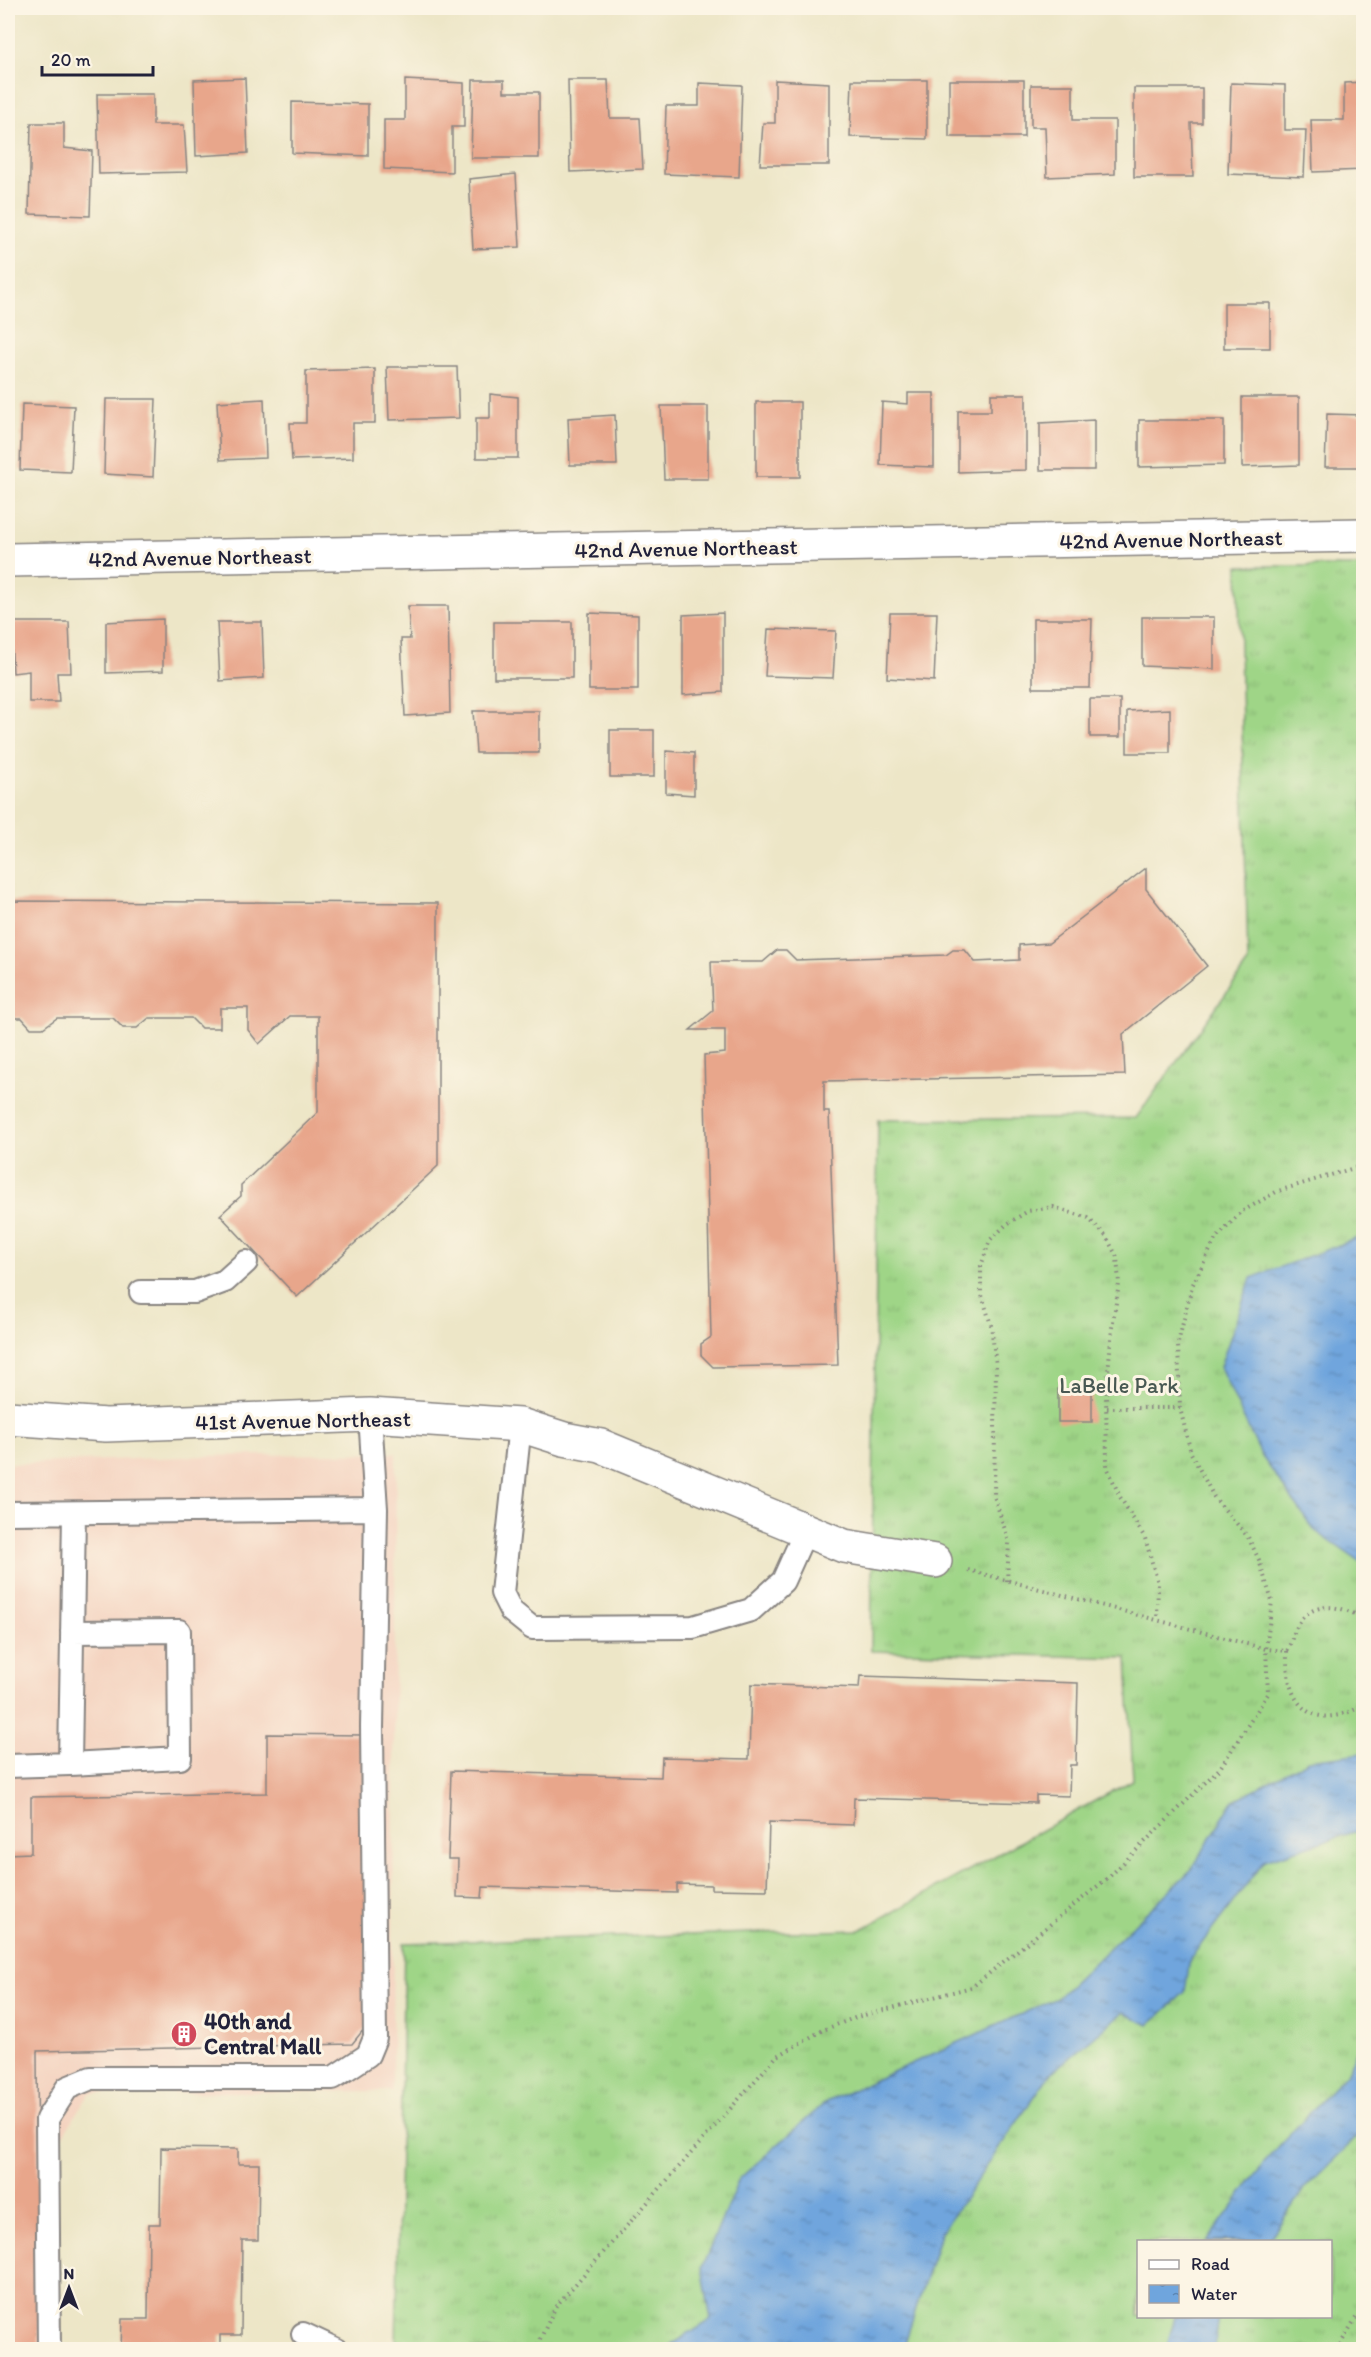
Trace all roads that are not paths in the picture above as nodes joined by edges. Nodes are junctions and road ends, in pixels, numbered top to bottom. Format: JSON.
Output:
{"nodes":[{"id":1,"x":1364,"y":535,"type":"edge"},
{"id":2,"x":8,"y":560,"type":"edge"},
{"id":3,"x":246,"y":1262,"type":"dead end"},
{"id":4,"x":141,"y":1292,"type":"dead end"},
{"id":5,"x":370,"y":1415,"type":"junction"},
{"id":6,"x":8,"y":1419,"type":"edge"},
{"id":7,"x":520,"y":1425,"type":"junction"},
{"id":8,"x":376,"y":1509,"type":"junction"},
{"id":9,"x":74,"y":1512,"type":"junction"},
{"id":10,"x":8,"y":1513,"type":"edge"},
{"id":11,"x":806,"y":1530,"type":"junction"},
{"id":12,"x":935,"y":1561,"type":"road end"},
{"id":13,"x":72,"y":1632,"type":"junction"},
{"id":14,"x":70,"y":1764,"type":"junction"},
{"id":15,"x":8,"y":1766,"type":"edge"},
{"id":16,"x":303,"y":2334,"type":"dead end"},
{"id":17,"x":49,"y":2349,"type":"edge"},
{"id":18,"x":337,"y":2349,"type":"edge"}],
"edges":[{"from":1,"to":2,"type":"street","name":"42nd Avenue Northeast"},
{"from":3,"to":4,"type":"lane"},
{"from":5,"to":6,"type":"street","name":"41st Avenue Northeast"},
{"from":5,"to":7,"type":"street","name":"41st Avenue Northeast"},
{"from":5,"to":8,"type":"lane"},
{"from":7,"to":11,"type":"street","name":"41st Avenue Northeast"},
{"from":7,"to":11,"type":"lane"},
{"from":8,"to":9,"type":"lane"},
{"from":8,"to":17,"type":"lane"},
{"from":9,"to":10,"type":"lane"},
{"from":9,"to":13,"type":"lane"},
{"from":11,"to":12,"type":"street","name":"41st Avenue Northeast"},
{"from":13,"to":14,"type":"lane"},
{"from":13,"to":14,"type":"lane"},
{"from":14,"to":15,"type":"lane"},
{"from":16,"to":18,"type":"lane"}]}
